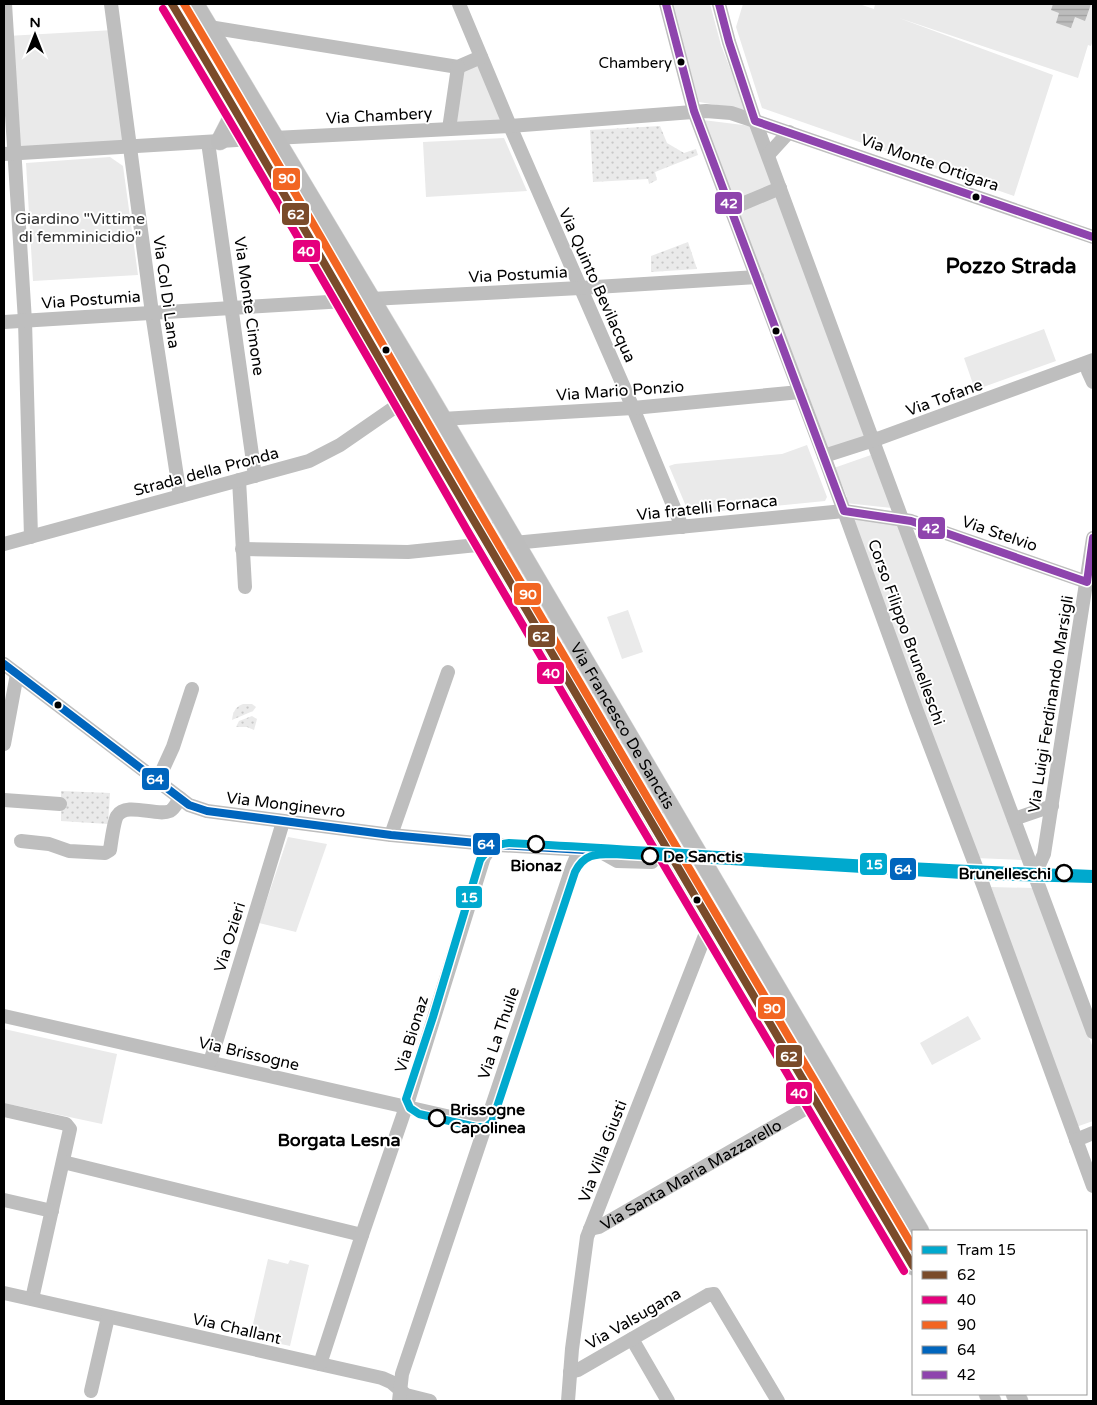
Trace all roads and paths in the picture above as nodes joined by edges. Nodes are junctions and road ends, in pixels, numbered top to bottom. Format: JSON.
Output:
{"nodes":[{"id":1,"x":5,"y":4,"type":"edge"},
{"id":2,"x":110,"y":4,"type":"edge"},
{"id":3,"x":172,"y":4,"type":"edge"},
{"id":4,"x":196,"y":4,"type":"edge"},
{"id":5,"x":666,"y":4,"type":"edge"},
{"id":6,"x":719,"y":4,"type":"edge"},
{"id":7,"x":460,"y":5,"type":"edge"},
{"id":8,"x":209,"y":27,"type":"junction"},
{"id":9,"x":481,"y":57,"type":"junction"},
{"id":10,"x":458,"y":67,"type":"junction"},
{"id":11,"x":236,"y":110,"type":"junction"},
{"id":12,"x":694,"y":111,"type":"junction"},
{"id":13,"x":755,"y":121,"type":"junction"},
{"id":14,"x":510,"y":126,"type":"junction"},
{"id":15,"x":449,"y":129,"type":"junction"},
{"id":16,"x":789,"y":132,"type":"junction"},
{"id":17,"x":276,"y":138,"type":"junction"},
{"id":18,"x":253,"y":139,"type":"junction"},
{"id":19,"x":214,"y":141,"type":"junction"},
{"id":20,"x":129,"y":146,"type":"junction"},
{"id":21,"x":9,"y":154,"type":"edge"},
{"id":22,"x":768,"y":155,"type":"junction"},
{"id":23,"x":780,"y":188,"type":"junction"},
{"id":24,"x":730,"y":209,"type":"junction"},
{"id":25,"x":1093,"y":237,"type":"edge"},
{"id":26,"x":757,"y":277,"type":"junction"},
{"id":27,"x":580,"y":288,"type":"junction"},
{"id":28,"x":371,"y":299,"type":"junction"},
{"id":29,"x":345,"y":302,"type":"junction"},
{"id":30,"x":233,"y":308,"type":"junction"},
{"id":31,"x":152,"y":313,"type":"junction"},
{"id":32,"x":25,"y":321,"type":"junction"},
{"id":33,"x":4,"y":322,"type":"edge"},
{"id":34,"x":1089,"y":371,"type":"edge"},
{"id":35,"x":424,"y":387,"type":"junction"},
{"id":36,"x":800,"y":392,"type":"junction"},
{"id":37,"x":404,"y":401,"type":"junction"},
{"id":38,"x":633,"y":408,"type":"junction"},
{"id":39,"x":442,"y":419,"type":"junction"},
{"id":40,"x":873,"y":441,"type":"junction"},
{"id":41,"x":824,"y":456,"type":"junction"},
{"id":42,"x":255,"y":476,"type":"junction"},
{"id":43,"x":239,"y":480,"type":"junction"},
{"id":44,"x":180,"y":496,"type":"junction"},
{"id":45,"x":844,"y":511,"type":"junction"},
{"id":46,"x":902,"y":519,"type":"junction"},
{"id":47,"x":682,"y":527,"type":"junction"},
{"id":48,"x":31,"y":537,"type":"junction"},
{"id":49,"x":1093,"y":538,"type":"edge"},
{"id":50,"x":514,"y":542,"type":"junction"},
{"id":51,"x":4,"y":544,"type":"edge"},
{"id":52,"x":488,"y":544,"type":"junction"},
{"id":53,"x":242,"y":549,"type":"junction"},
{"id":54,"x":1087,"y":582,"type":"junction"},
{"id":55,"x":245,"y":587,"type":"dead end"},
{"id":56,"x":1087,"y":620,"type":"edge"},
{"id":57,"x":4,"y":664,"type":"edge"},
{"id":58,"x":448,"y":672,"type":"dead end"},
{"id":59,"x":17,"y":674,"type":"junction"},
{"id":60,"x":192,"y":689,"type":"dead end"},
{"id":61,"x":4,"y":744,"type":"edge"},
{"id":62,"x":157,"y":782,"type":"junction"},
{"id":63,"x":180,"y":798,"type":"junction"},
{"id":64,"x":4,"y":800,"type":"edge"},
{"id":65,"x":60,"y":804,"type":"dead end"},
{"id":66,"x":1052,"y":806,"type":"junction"},
{"id":67,"x":1014,"y":819,"type":"junction"},
{"id":68,"x":282,"y":822,"type":"junction"},
{"id":69,"x":391,"y":835,"type":"junction"},
{"id":70,"x":21,"y":840,"type":"dead end"},
{"id":71,"x":492,"y":845,"type":"junction"},
{"id":72,"x":580,"y":849,"type":"junction"},
{"id":73,"x":597,"y":850,"type":"junction"},
{"id":74,"x":671,"y":855,"type":"junction"},
{"id":75,"x":699,"y":856,"type":"junction"},
{"id":76,"x":1093,"y":869,"type":"edge"},
{"id":77,"x":978,"y":873,"type":"junction"},
{"id":78,"x":1035,"y":874,"type":"junction"},
{"id":79,"x":1093,"y":877,"type":"edge"},
{"id":80,"x":712,"y":925,"type":"junction"},
{"id":81,"x":4,"y":1016,"type":"edge"},
{"id":82,"x":1093,"y":1032,"type":"edge"},
{"id":83,"x":210,"y":1062,"type":"junction"},
{"id":84,"x":817,"y":1102,"type":"junction"},
{"id":85,"x":405,"y":1107,"type":"junction"},
{"id":86,"x":4,"y":1110,"type":"edge"},
{"id":87,"x":486,"y":1126,"type":"junction"},
{"id":88,"x":1093,"y":1133,"type":"edge"},
{"id":89,"x":1076,"y":1140,"type":"junction"},
{"id":90,"x":63,"y":1162,"type":"junction"},
{"id":91,"x":1093,"y":1186,"type":"edge"},
{"id":92,"x":4,"y":1200,"type":"edge"},
{"id":93,"x":52,"y":1211,"type":"junction"},
{"id":94,"x":590,"y":1229,"type":"junction"},
{"id":95,"x":919,"y":1230,"type":"edge"},
{"id":96,"x":362,"y":1235,"type":"junction"},
{"id":97,"x":912,"y":1264,"type":"edge"},
{"id":98,"x":4,"y":1293,"type":"edge"},
{"id":99,"x":32,"y":1299,"type":"junction"},
{"id":100,"x":108,"y":1317,"type":"junction"},
{"id":101,"x":632,"y":1339,"type":"junction"},
{"id":102,"x":320,"y":1364,"type":"junction"},
{"id":103,"x":570,"y":1372,"type":"junction"},
{"id":104,"x":91,"y":1391,"type":"dead end"},
{"id":105,"x":399,"y":1395,"type":"edge"},
{"id":106,"x":775,"y":1400,"type":"edge"},
{"id":107,"x":430,"y":1401,"type":"edge"},
{"id":108,"x":568,"y":1401,"type":"edge"},
{"id":109,"x":668,"y":1401,"type":"edge"}],
"edges":[{"from":1,"to":21,"type":"street"},
{"from":2,"to":20,"type":"street","name":"Via Col Di Lana"},
{"from":3,"to":11,"type":"main road","name":"Via Francesco De Sanctis"},
{"from":4,"to":8,"type":"main road","name":"Via Francesco De Sanctis"},
{"from":5,"to":12,"type":"street","name":"Corso Filippo Brunelleschi"},
{"from":6,"to":13,"type":"street","name":"Corso Filippo Brunelleschi"},
{"from":7,"to":9,"type":"street","name":"Via Quinto Bevilacqua"},
{"from":8,"to":10,"type":"street"},
{"from":8,"to":17,"type":"main road","name":"Via Francesco De Sanctis"},
{"from":9,"to":10,"type":"street"},
{"from":9,"to":14,"type":"street","name":"Via Quinto Bevilacqua"},
{"from":10,"to":15,"type":"street"},
{"from":11,"to":18,"type":"main road","name":"Via Francesco De Sanctis"},
{"from":11,"to":19,"type":"main road"},
{"from":12,"to":13,"type":"street","name":"Via Chambery"},
{"from":12,"to":14,"type":"street","name":"Via Chambery"},
{"from":12,"to":24,"type":"street","name":"Corso Filippo Brunelleschi"},
{"from":13,"to":16,"type":"street","name":"Via Monte Ortigara"},
{"from":13,"to":22,"type":"street","name":"Corso Filippo Brunelleschi"},
{"from":14,"to":15,"type":"street","name":"Via Chambery"},
{"from":14,"to":27,"type":"street","name":"Via Quinto Bevilacqua"},
{"from":15,"to":17,"type":"street","name":"Via Chambery"},
{"from":16,"to":22,"type":"street"},
{"from":16,"to":25,"type":"street","name":"Via Monte Ortigara"},
{"from":17,"to":18,"type":"street","name":"Via Chambery"},
{"from":17,"to":28,"type":"main road","name":"Via Francesco De Sanctis"},
{"from":18,"to":19,"type":"street","name":"Via Chambery"},
{"from":18,"to":29,"type":"main road","name":"Via Francesco De Sanctis"},
{"from":19,"to":20,"type":"street","name":"Via Chambery"},
{"from":19,"to":30,"type":"street","name":"Via Monte Cimone"},
{"from":20,"to":21,"type":"street","name":"Via Chambery"},
{"from":20,"to":31,"type":"street","name":"Via Col Di Lana"},
{"from":21,"to":32,"type":"street"},
{"from":22,"to":23,"type":"street","name":"Corso Filippo Brunelleschi"},
{"from":23,"to":24,"type":"street"},
{"from":23,"to":40,"type":"street","name":"Corso Filippo Brunelleschi"},
{"from":24,"to":26,"type":"street","name":"Corso Filippo Brunelleschi"},
{"from":26,"to":27,"type":"street","name":"Via Postumia"},
{"from":26,"to":36,"type":"street","name":"Corso Filippo Brunelleschi"},
{"from":27,"to":28,"type":"street","name":"Via Postumia"},
{"from":27,"to":38,"type":"street","name":"Via Quinto Bevilacqua"},
{"from":28,"to":35,"type":"main road","name":"Via Francesco De Sanctis"},
{"from":29,"to":30,"type":"street","name":"Via Postumia"},
{"from":29,"to":37,"type":"main road","name":"Via Francesco De Sanctis"},
{"from":30,"to":31,"type":"street","name":"Via Postumia"},
{"from":30,"to":42,"type":"street","name":"Via Monte Cimone"},
{"from":31,"to":32,"type":"street","name":"Via Postumia"},
{"from":31,"to":44,"type":"street","name":"Via Col Di Lana"},
{"from":32,"to":33,"type":"street"},
{"from":32,"to":48,"type":"street","name":"Via Postumia"},
{"from":34,"to":40,"type":"street","name":"Via Tofane"},
{"from":35,"to":37,"type":"street"},
{"from":35,"to":39,"type":"main road","name":"Via Francesco De Sanctis"},
{"from":36,"to":38,"type":"street","name":"Via Mario Ponzio"},
{"from":36,"to":41,"type":"street","name":"Corso Filippo Brunelleschi"},
{"from":37,"to":42,"type":"street","name":"Strada della Pronda"},
{"from":37,"to":52,"type":"main road","name":"Via Francesco De Sanctis"},
{"from":38,"to":39,"type":"street","name":"Via Mario Ponzio"},
{"from":38,"to":47,"type":"street","name":"Via Quinto Bevilacqua"},
{"from":39,"to":50,"type":"main road","name":"Via Francesco De Sanctis"},
{"from":40,"to":41,"type":"street","name":"Via Tofane"},
{"from":40,"to":46,"type":"street","name":"Corso Filippo Brunelleschi"},
{"from":41,"to":45,"type":"street","name":"Corso Filippo Brunelleschi"},
{"from":42,"to":43,"type":"street","name":"Strada della Pronda"},
{"from":43,"to":44,"type":"street","name":"Strada della Pronda"},
{"from":43,"to":53,"type":"street"},
{"from":44,"to":48,"type":"street","name":"Strada della Pronda"},
{"from":45,"to":46,"type":"street","name":"Via fratelli Fornaca"},
{"from":45,"to":47,"type":"street","name":"Via fratelli Fornaca"},
{"from":45,"to":77,"type":"street","name":"Corso Filippo Brunelleschi"},
{"from":46,"to":54,"type":"street","name":"Via Stelvio"},
{"from":46,"to":67,"type":"street","name":"Corso Filippo Brunelleschi"},
{"from":47,"to":50,"type":"street","name":"Via fratelli Fornaca"},
{"from":48,"to":51,"type":"street","name":"Strada della Pronda"},
{"from":49,"to":54,"type":"street","name":"Via Luigi Ferdinando Marsigli"},
{"from":50,"to":75,"type":"main road","name":"Via Francesco De Sanctis"},
{"from":52,"to":53,"type":"street"},
{"from":52,"to":74,"type":"main road","name":"Via Francesco De Sanctis"},
{"from":53,"to":55,"type":"street"},
{"from":54,"to":56,"type":"street","name":"Via Luigi Ferdinando Marsigli"},
{"from":56,"to":66,"type":"street","name":"Via Luigi Ferdinando Marsigli"},
{"from":57,"to":59,"type":"street","name":"Via Monginevro"},
{"from":58,"to":69,"type":"street"},
{"from":59,"to":61,"type":"street"},
{"from":59,"to":62,"type":"street","name":"Via Monginevro"},
{"from":60,"to":62,"type":"street"},
{"from":62,"to":63,"type":"street","name":"Via Monginevro"},
{"from":63,"to":68,"type":"street","name":"Via Monginevro"},
{"from":63,"to":70,"type":"street"},
{"from":64,"to":65,"type":"street"},
{"from":66,"to":67,"type":"street"},
{"from":66,"to":78,"type":"street","name":"Via Luigi Ferdinando Marsigli"},
{"from":67,"to":78,"type":"street","name":"Corso Filippo Brunelleschi"},
{"from":68,"to":69,"type":"street","name":"Via Monginevro"},
{"from":68,"to":83,"type":"street","name":"Via Ozieri"},
{"from":69,"to":71,"type":"street","name":"Via Monginevro"},
{"from":71,"to":72,"type":"street","name":"Via Monginevro"},
{"from":71,"to":73,"type":"street","name":"Via Monginevro"},
{"from":71,"to":85,"type":"street","name":"Via Bionaz"},
{"from":72,"to":73,"type":"street","name":"Via Monginevro"},
{"from":72,"to":87,"type":"street","name":"Via La Thuile"},
{"from":73,"to":74,"type":"street","name":"Via Monginevro"},
{"from":74,"to":75,"type":"street","name":"Via Monginevro"},
{"from":74,"to":80,"type":"main road"},
{"from":75,"to":77,"type":"street","name":"Via Monginevro"},
{"from":75,"to":95,"type":"main road"},
{"from":76,"to":78,"type":"street","name":"Via Monginevro"},
{"from":77,"to":78,"type":"street","name":"Via Monginevro"},
{"from":77,"to":89,"type":"street","name":"Corso Filippo Brunelleschi"},
{"from":78,"to":79,"type":"street","name":"Via Monginevro"},
{"from":78,"to":82,"type":"street","name":"Corso Filippo Brunelleschi"},
{"from":80,"to":84,"type":"main road"},
{"from":80,"to":94,"type":"street","name":"Via Villa Giusti"},
{"from":81,"to":83,"type":"street","name":"Via Brissogne"},
{"from":83,"to":85,"type":"street","name":"Via Brissogne"},
{"from":84,"to":94,"type":"street","name":"Via Santa Maria Mazzarello"},
{"from":84,"to":97,"type":"main road"},
{"from":85,"to":87,"type":"street","name":"Via Brissogne"},
{"from":85,"to":96,"type":"street","name":"Via Bionaz"},
{"from":86,"to":90,"type":"street"},
{"from":87,"to":105,"type":"street","name":"Via La Thuile"},
{"from":88,"to":89,"type":"street"},
{"from":89,"to":91,"type":"street","name":"Corso Filippo Brunelleschi"},
{"from":90,"to":93,"type":"street"},
{"from":90,"to":96,"type":"street"},
{"from":92,"to":93,"type":"street"},
{"from":93,"to":99,"type":"street"},
{"from":94,"to":103,"type":"street","name":"Via Villa Giusti"},
{"from":96,"to":102,"type":"street","name":"Via Bionaz"},
{"from":98,"to":99,"type":"street","name":"Via Challant"},
{"from":99,"to":100,"type":"street","name":"Via Challant"},
{"from":100,"to":102,"type":"street","name":"Via Challant"},
{"from":100,"to":104,"type":"street"},
{"from":101,"to":103,"type":"street","name":"Via Valsugana"},
{"from":101,"to":106,"type":"street","name":"Via Valsugana"},
{"from":101,"to":109,"type":"street"},
{"from":102,"to":105,"type":"street","name":"Via Challant"},
{"from":103,"to":108,"type":"street","name":"Via Villa Giusti"},
{"from":105,"to":107,"type":"street","name":"Via Challant"}]}
